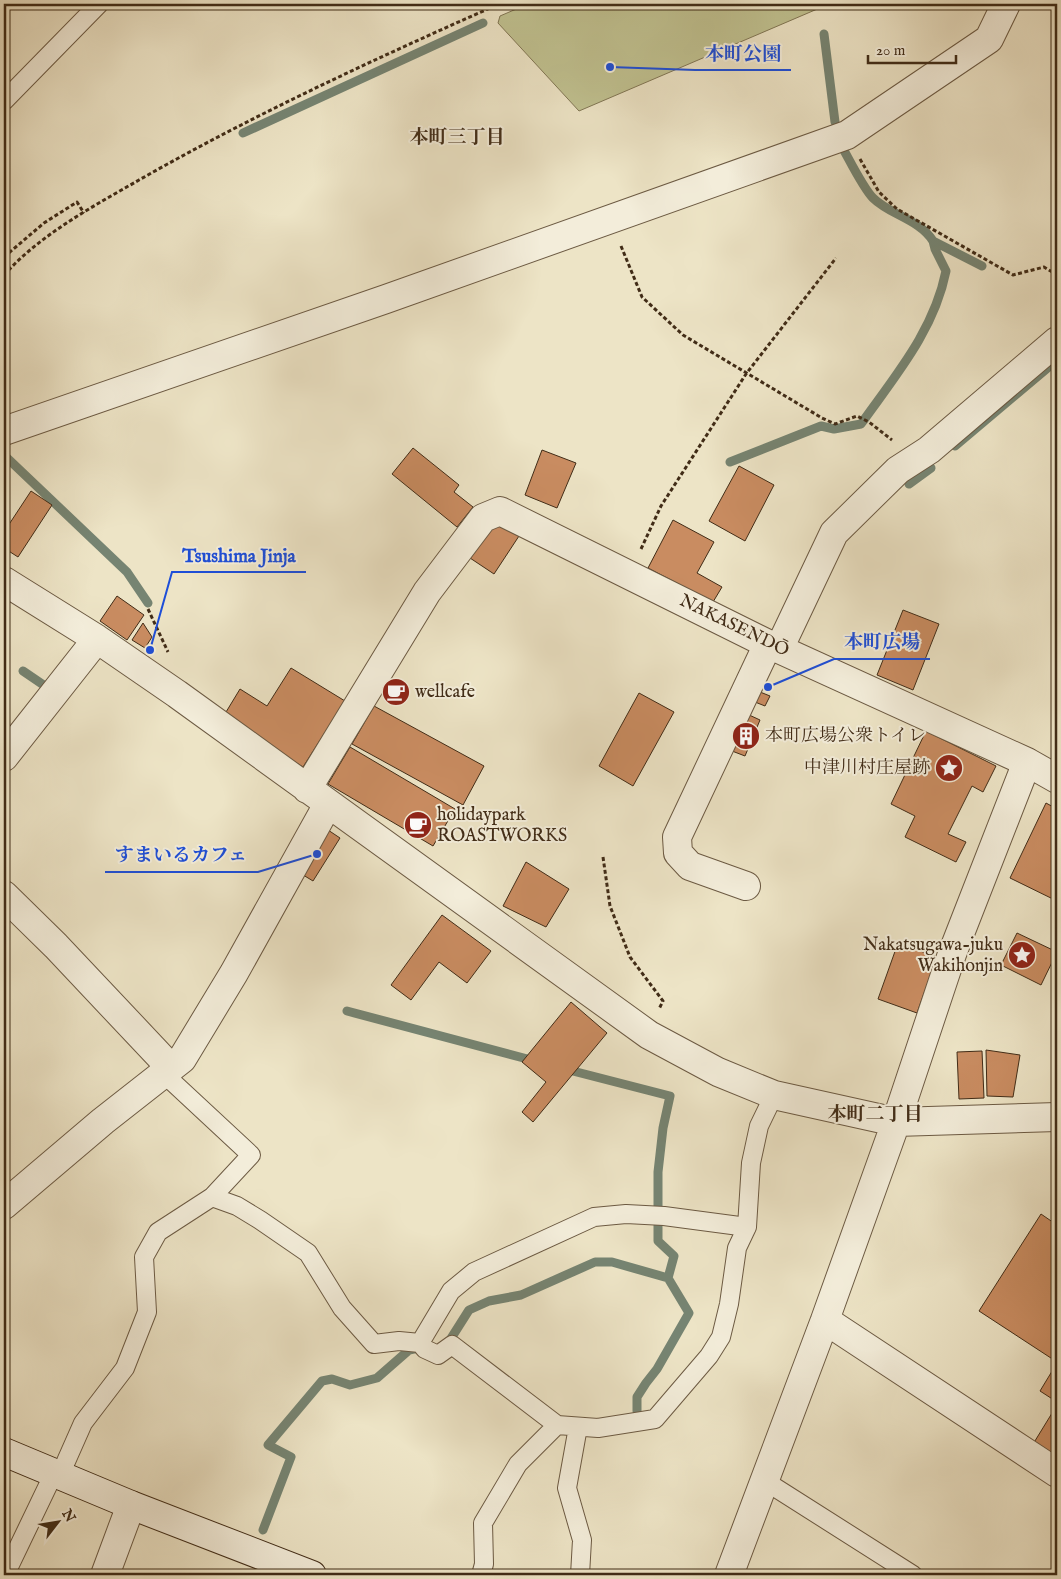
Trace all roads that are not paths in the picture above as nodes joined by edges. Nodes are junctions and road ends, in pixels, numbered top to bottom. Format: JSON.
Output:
{"nodes":[{"id":1,"x":99,"y":4,"type":"edge"},
{"id":2,"x":1006,"y":4,"type":"edge"},
{"id":3,"x":4,"y":101,"type":"edge"},
{"id":4,"x":1057,"y":341,"type":"edge"},
{"id":5,"x":4,"y":431,"type":"edge"},
{"id":6,"x":4,"y":581,"type":"edge"},
{"id":7,"x":97,"y":639,"type":"junction"},
{"id":8,"x":774,"y":646,"type":"junction"},
{"id":9,"x":4,"y":757,"type":"edge"},
{"id":10,"x":1027,"y":762,"type":"junction"},
{"id":11,"x":1057,"y":779,"type":"edge"},
{"id":12,"x":318,"y":796,"type":"junction"},
{"id":13,"x":746,"y":886,"type":"dead end"},
{"id":14,"x":4,"y":895,"type":"edge"},
{"id":15,"x":167,"y":1071,"type":"junction"},
{"id":16,"x":774,"y":1095,"type":"junction"},
{"id":17,"x":1057,"y":1117,"type":"edge"},
{"id":18,"x":896,"y":1122,"type":"junction"},
{"id":19,"x":212,"y":1198,"type":"junction"},
{"id":20,"x":4,"y":1205,"type":"edge"},
{"id":21,"x":747,"y":1227,"type":"junction"},
{"id":22,"x":825,"y":1320,"type":"junction"},
{"id":23,"x":422,"y":1346,"type":"junction"},
{"id":24,"x":557,"y":1425,"type":"junction"},
{"id":25,"x":578,"y":1427,"type":"junction"},
{"id":26,"x":4,"y":1452,"type":"edge"},
{"id":27,"x":1057,"y":1473,"type":"edge"},
{"id":28,"x":57,"y":1474,"type":"junction"},
{"id":29,"x":765,"y":1480,"type":"junction"},
{"id":30,"x":131,"y":1506,"type":"junction"},
{"id":31,"x":5,"y":1575,"type":"edge"},
{"id":32,"x":105,"y":1575,"type":"edge"},
{"id":33,"x":312,"y":1575,"type":"edge"},
{"id":34,"x":481,"y":1575,"type":"edge"},
{"id":35,"x":580,"y":1575,"type":"edge"},
{"id":36,"x":729,"y":1575,"type":"edge"},
{"id":37,"x":913,"y":1575,"type":"edge"}],
"edges":[{"from":1,"to":3,"type":"lane"},
{"from":2,"to":5,"type":"street"},
{"from":4,"to":8,"type":"street"},
{"from":6,"to":7,"type":"street"},
{"from":7,"to":9,"type":"street"},
{"from":7,"to":12,"type":"street"},
{"from":8,"to":10,"type":"street","name":"NAKASENDŌ"},
{"from":8,"to":12,"type":"street","name":"NAKASENDŌ"},
{"from":8,"to":13,"type":"street"},
{"from":10,"to":11,"type":"street","name":"NAKASENDŌ"},
{"from":10,"to":18,"type":"street"},
{"from":12,"to":15,"type":"street","name":"NAKASENDŌ"},
{"from":12,"to":16,"type":"street"},
{"from":14,"to":15,"type":"street"},
{"from":15,"to":19,"type":"lane"},
{"from":15,"to":20,"type":"street","name":"NAKASENDŌ"},
{"from":16,"to":18,"type":"street"},
{"from":16,"to":21,"type":"lane"},
{"from":17,"to":18,"type":"street"},
{"from":18,"to":22,"type":"street"},
{"from":19,"to":23,"type":"lane"},
{"from":19,"to":28,"type":"lane"},
{"from":21,"to":23,"type":"lane"},
{"from":21,"to":25,"type":"lane"},
{"from":22,"to":27,"type":"street"},
{"from":22,"to":29,"type":"street"},
{"from":23,"to":24,"type":"lane"},
{"from":24,"to":25,"type":"lane"},
{"from":24,"to":34,"type":"lane"},
{"from":25,"to":35,"type":"lane"},
{"from":26,"to":28,"type":"street"},
{"from":28,"to":30,"type":"street"},
{"from":28,"to":31,"type":"lane"},
{"from":29,"to":36,"type":"street"},
{"from":29,"to":37,"type":"lane"},
{"from":30,"to":32,"type":"street"},
{"from":30,"to":33,"type":"street"}]}
